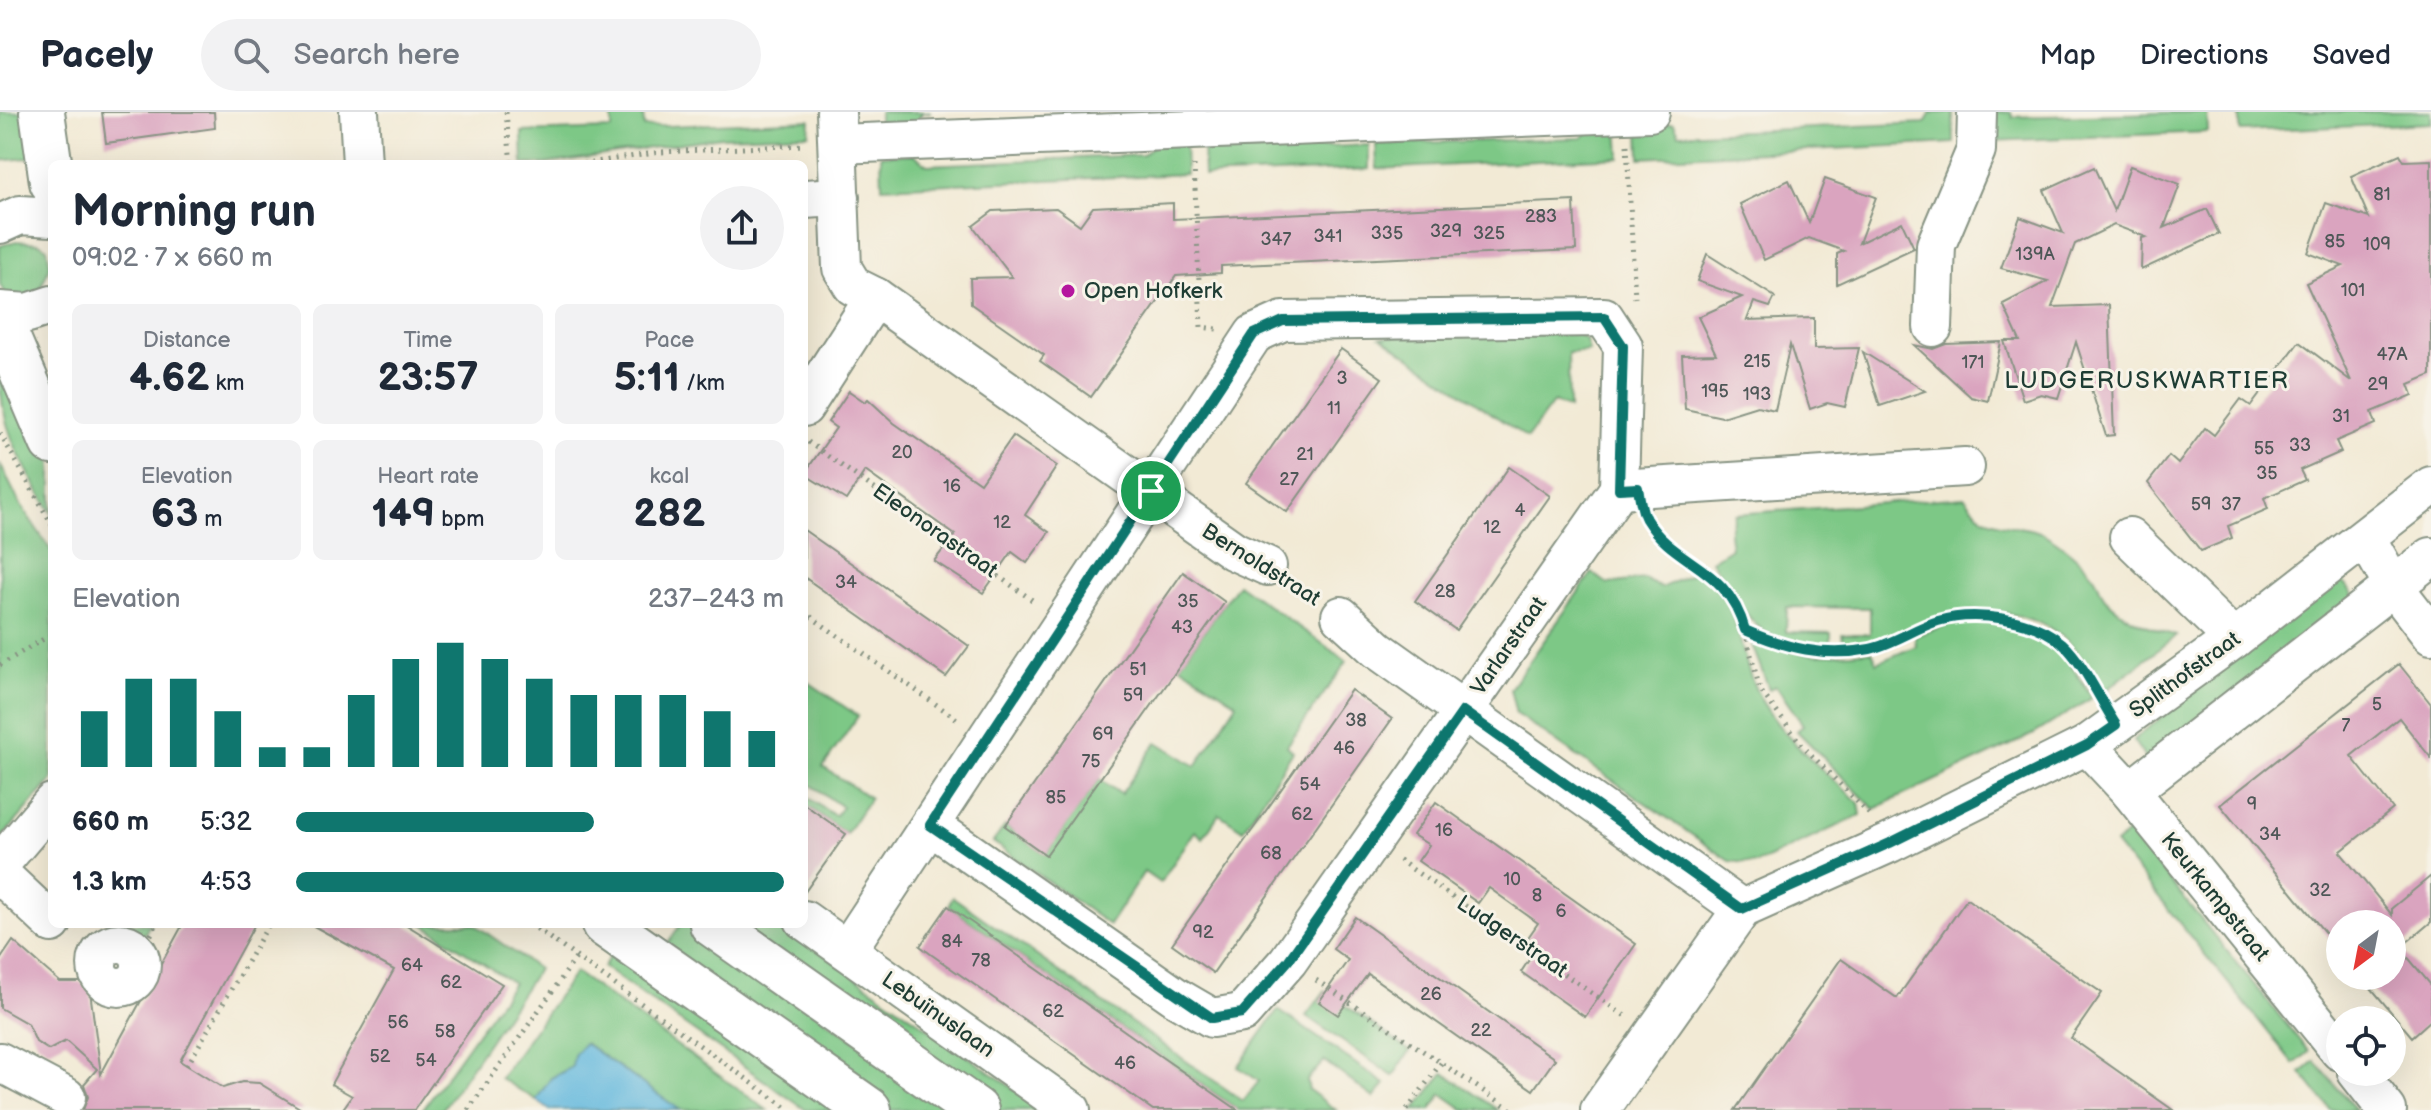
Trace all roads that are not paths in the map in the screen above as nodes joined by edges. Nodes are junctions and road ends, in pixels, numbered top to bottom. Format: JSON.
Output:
{"nodes":[{"id":1,"x":42,"y":112,"type":"edge"},
{"id":2,"x":359,"y":112,"type":"edge"},
{"id":3,"x":1977,"y":112,"type":"edge"},
{"id":4,"x":1636,"y":113,"type":"edge"},
{"id":5,"x":837,"y":128,"type":"edge"},
{"id":6,"x":362,"y":160,"type":"edge"},
{"id":7,"x":48,"y":165,"type":"edge"},
{"id":8,"x":48,"y":193,"type":"edge"},
{"id":9,"x":822,"y":198,"type":"edge"},
{"id":10,"x":0,"y":224,"type":"edge"},
{"id":11,"x":875,"y":297,"type":"junction"},
{"id":12,"x":48,"y":306,"type":"edge"},
{"id":13,"x":0,"y":311,"type":"edge"},
{"id":14,"x":0,"y":320,"type":"edge"},
{"id":15,"x":1933,"y":327,"type":"dead end"},
{"id":16,"x":808,"y":401,"type":"edge"},
{"id":17,"x":48,"y":433,"type":"edge"},
{"id":18,"x":1965,"y":467,"type":"dead end"},
{"id":19,"x":2431,"y":486,"type":"edge"},
{"id":20,"x":1629,"y":488,"type":"junction"},
{"id":21,"x":1151,"y":491,"type":"junction"},
{"id":22,"x":2129,"y":537,"type":"dead end"},
{"id":23,"x":2366,"y":538,"type":"junction"},
{"id":24,"x":2431,"y":557,"type":"edge"},
{"id":25,"x":1267,"y":566,"type":"road end"},
{"id":26,"x":2394,"y":587,"type":"junction"},
{"id":27,"x":1341,"y":616,"type":"road end"},
{"id":28,"x":2431,"y":635,"type":"edge"},
{"id":29,"x":2234,"y":639,"type":"junction"},
{"id":30,"x":1463,"y":711,"type":"junction"},
{"id":31,"x":2101,"y":735,"type":"junction"},
{"id":32,"x":2130,"y":791,"type":"junction"},
{"id":33,"x":48,"y":808,"type":"edge"},
{"id":34,"x":930,"y":825,"type":"junction"},
{"id":35,"x":0,"y":864,"type":"edge"},
{"id":36,"x":0,"y":874,"type":"edge"},
{"id":37,"x":1742,"y":909,"type":"junction"},
{"id":38,"x":48,"y":920,"type":"edge"},
{"id":39,"x":808,"y":923,"type":"edge"},
{"id":40,"x":56,"y":928,"type":"edge"},
{"id":41,"x":616,"y":928,"type":"edge"},
{"id":42,"x":718,"y":928,"type":"edge"},
{"id":43,"x":136,"y":938,"type":"edge"},
{"id":44,"x":847,"y":950,"type":"junction"},
{"id":45,"x":2326,"y":1034,"type":"edge"},
{"id":46,"x":0,"y":1062,"type":"edge"},
{"id":47,"x":2368,"y":1086,"type":"edge"},
{"id":48,"x":66,"y":1097,"type":"dead end"},
{"id":49,"x":869,"y":1110,"type":"edge"},
{"id":50,"x":976,"y":1110,"type":"edge"},
{"id":51,"x":1071,"y":1110,"type":"edge"},
{"id":52,"x":1600,"y":1110,"type":"edge"},
{"id":53,"x":2387,"y":1110,"type":"edge"}],
"edges":[{"from":1,"to":7,"type":"main road"},
{"from":2,"to":6,"type":"street"},
{"from":3,"to":15,"type":"street"},
{"from":4,"to":5,"type":"street"},
{"from":5,"to":9,"type":"street","name":"Bernoldstraat"},
{"from":8,"to":10,"type":"street"},
{"from":9,"to":11,"type":"street","name":"Bernoldstraat"},
{"from":11,"to":16,"type":"street"},
{"from":11,"to":21,"type":"street","name":"Bernoldstraat"},
{"from":12,"to":13,"type":"street"},
{"from":14,"to":17,"type":"main road"},
{"from":18,"to":20,"type":"street"},
{"from":19,"to":23,"type":"street","name":"Splithofstraat"},
{"from":20,"to":21,"type":"street"},
{"from":20,"to":30,"type":"street","name":"Varlarstraat"},
{"from":21,"to":25,"type":"street","name":"Bernoldstraat"},
{"from":21,"to":34,"type":"street"},
{"from":22,"to":29,"type":"street"},
{"from":23,"to":26,"type":"street"},
{"from":23,"to":29,"type":"street","name":"Splithofstraat"},
{"from":24,"to":26,"type":"street"},
{"from":26,"to":28,"type":"street"},
{"from":26,"to":32,"type":"street"},
{"from":27,"to":30,"type":"street","name":"Bernoldstraat"},
{"from":29,"to":31,"type":"street","name":"Splithofstraat"},
{"from":30,"to":34,"type":"street","name":"Varlarstraat"},
{"from":30,"to":37,"type":"street","name":"Bernoldstraat"},
{"from":31,"to":32,"type":"street","name":"Keurkampstraat"},
{"from":31,"to":37,"type":"street","name":"Splithofstraat"},
{"from":32,"to":45,"type":"street","name":"Keurkampstraat"},
{"from":33,"to":35,"type":"street"},
{"from":34,"to":44,"type":"street"},
{"from":36,"to":38,"type":"street"},
{"from":37,"to":52,"type":"street"},
{"from":39,"to":44,"type":"street","name":"Lebuïnuslaan"},
{"from":40,"to":43,"type":"street"},
{"from":41,"to":49,"type":"main road"},
{"from":42,"to":50,"type":"main road"},
{"from":44,"to":51,"type":"street","name":"Lebuïnuslaan"},
{"from":46,"to":48,"type":"street"},
{"from":47,"to":53,"type":"street"}]}
